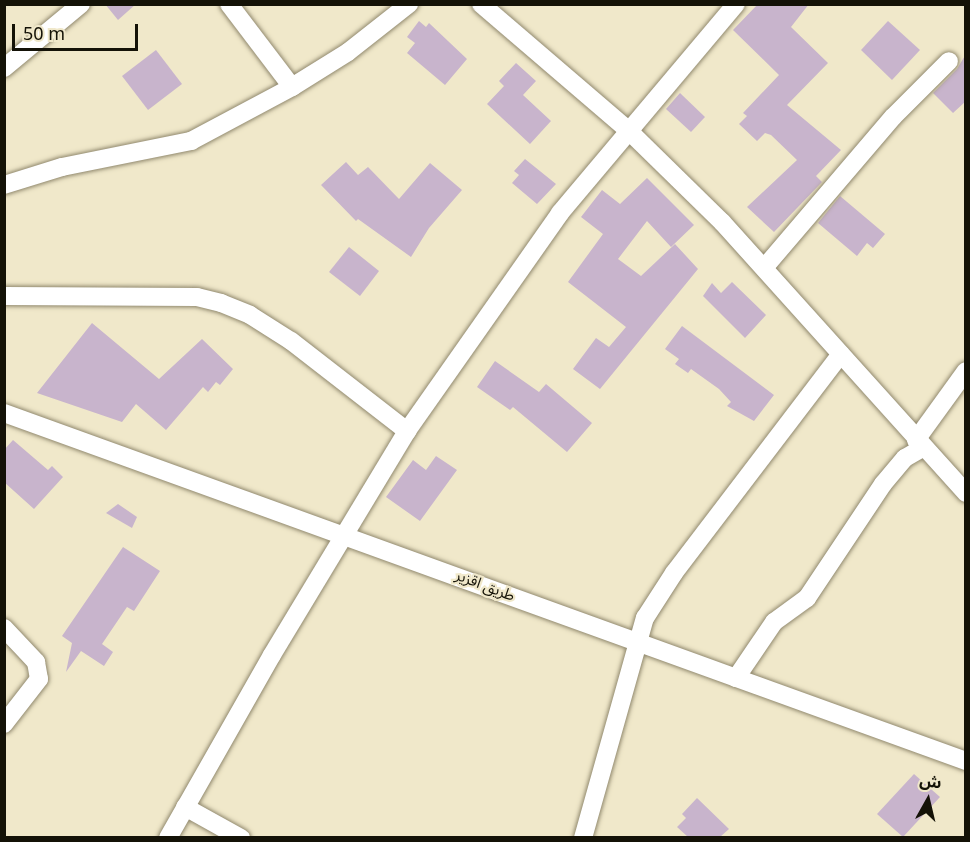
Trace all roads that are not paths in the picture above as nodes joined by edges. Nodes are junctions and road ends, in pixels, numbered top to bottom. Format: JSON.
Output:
{"nodes":[{"id":1,"x":81,"y":4,"type":"edge"},
{"id":2,"x":229,"y":4,"type":"edge"},
{"id":3,"x":410,"y":4,"type":"edge"},
{"id":4,"x":481,"y":4,"type":"edge"},
{"id":5,"x":736,"y":4,"type":"edge"},
{"id":6,"x":949,"y":61,"type":"dead end"},
{"id":7,"x":4,"y":68,"type":"edge"},
{"id":8,"x":292,"y":87,"type":"junction"},
{"id":9,"x":627,"y":129,"type":"junction"},
{"id":10,"x":4,"y":185,"type":"edge"},
{"id":11,"x":764,"y":268,"type":"junction"},
{"id":12,"x":4,"y":296,"type":"edge"},
{"id":13,"x":841,"y":354,"type":"junction"},
{"id":14,"x":966,"y":371,"type":"edge"},
{"id":15,"x":4,"y":412,"type":"edge"},
{"id":16,"x":407,"y":431,"type":"junction"},
{"id":17,"x":919,"y":444,"type":"junction"},
{"id":18,"x":966,"y":493,"type":"edge"},
{"id":19,"x":344,"y":533,"type":"junction"},
{"id":20,"x":4,"y":628,"type":"edge"},
{"id":21,"x":638,"y":645,"type":"junction"},
{"id":22,"x":736,"y":678,"type":"junction"},
{"id":23,"x":4,"y":724,"type":"edge"},
{"id":24,"x":966,"y":761,"type":"edge"},
{"id":25,"x":185,"y":807,"type":"junction"},
{"id":26,"x":168,"y":837,"type":"edge"},
{"id":27,"x":241,"y":837,"type":"edge"},
{"id":28,"x":583,"y":837,"type":"edge"}],
"edges":[{"from":1,"to":7,"type":"street"},
{"from":2,"to":8,"type":"street"},
{"from":3,"to":8,"type":"street"},
{"from":4,"to":9,"type":"street"},
{"from":5,"to":9,"type":"street"},
{"from":6,"to":11,"type":"street"},
{"from":8,"to":10,"type":"street"},
{"from":9,"to":11,"type":"street"},
{"from":9,"to":16,"type":"street"},
{"from":11,"to":13,"type":"street"},
{"from":12,"to":16,"type":"street"},
{"from":13,"to":17,"type":"street"},
{"from":13,"to":21,"type":"street"},
{"from":14,"to":17,"type":"street"},
{"from":15,"to":19,"type":"street","name":"طريق اقزير"},
{"from":16,"to":19,"type":"street"},
{"from":17,"to":18,"type":"street"},
{"from":17,"to":22,"type":"street"},
{"from":19,"to":21,"type":"street","name":"طريق اقزير"},
{"from":19,"to":25,"type":"street"},
{"from":20,"to":23,"type":"street"},
{"from":21,"to":22,"type":"street","name":"طريق اقزير"},
{"from":21,"to":28,"type":"street"},
{"from":22,"to":24,"type":"street","name":"طريق اقزير"},
{"from":25,"to":26,"type":"street"},
{"from":25,"to":27,"type":"street"}]}
